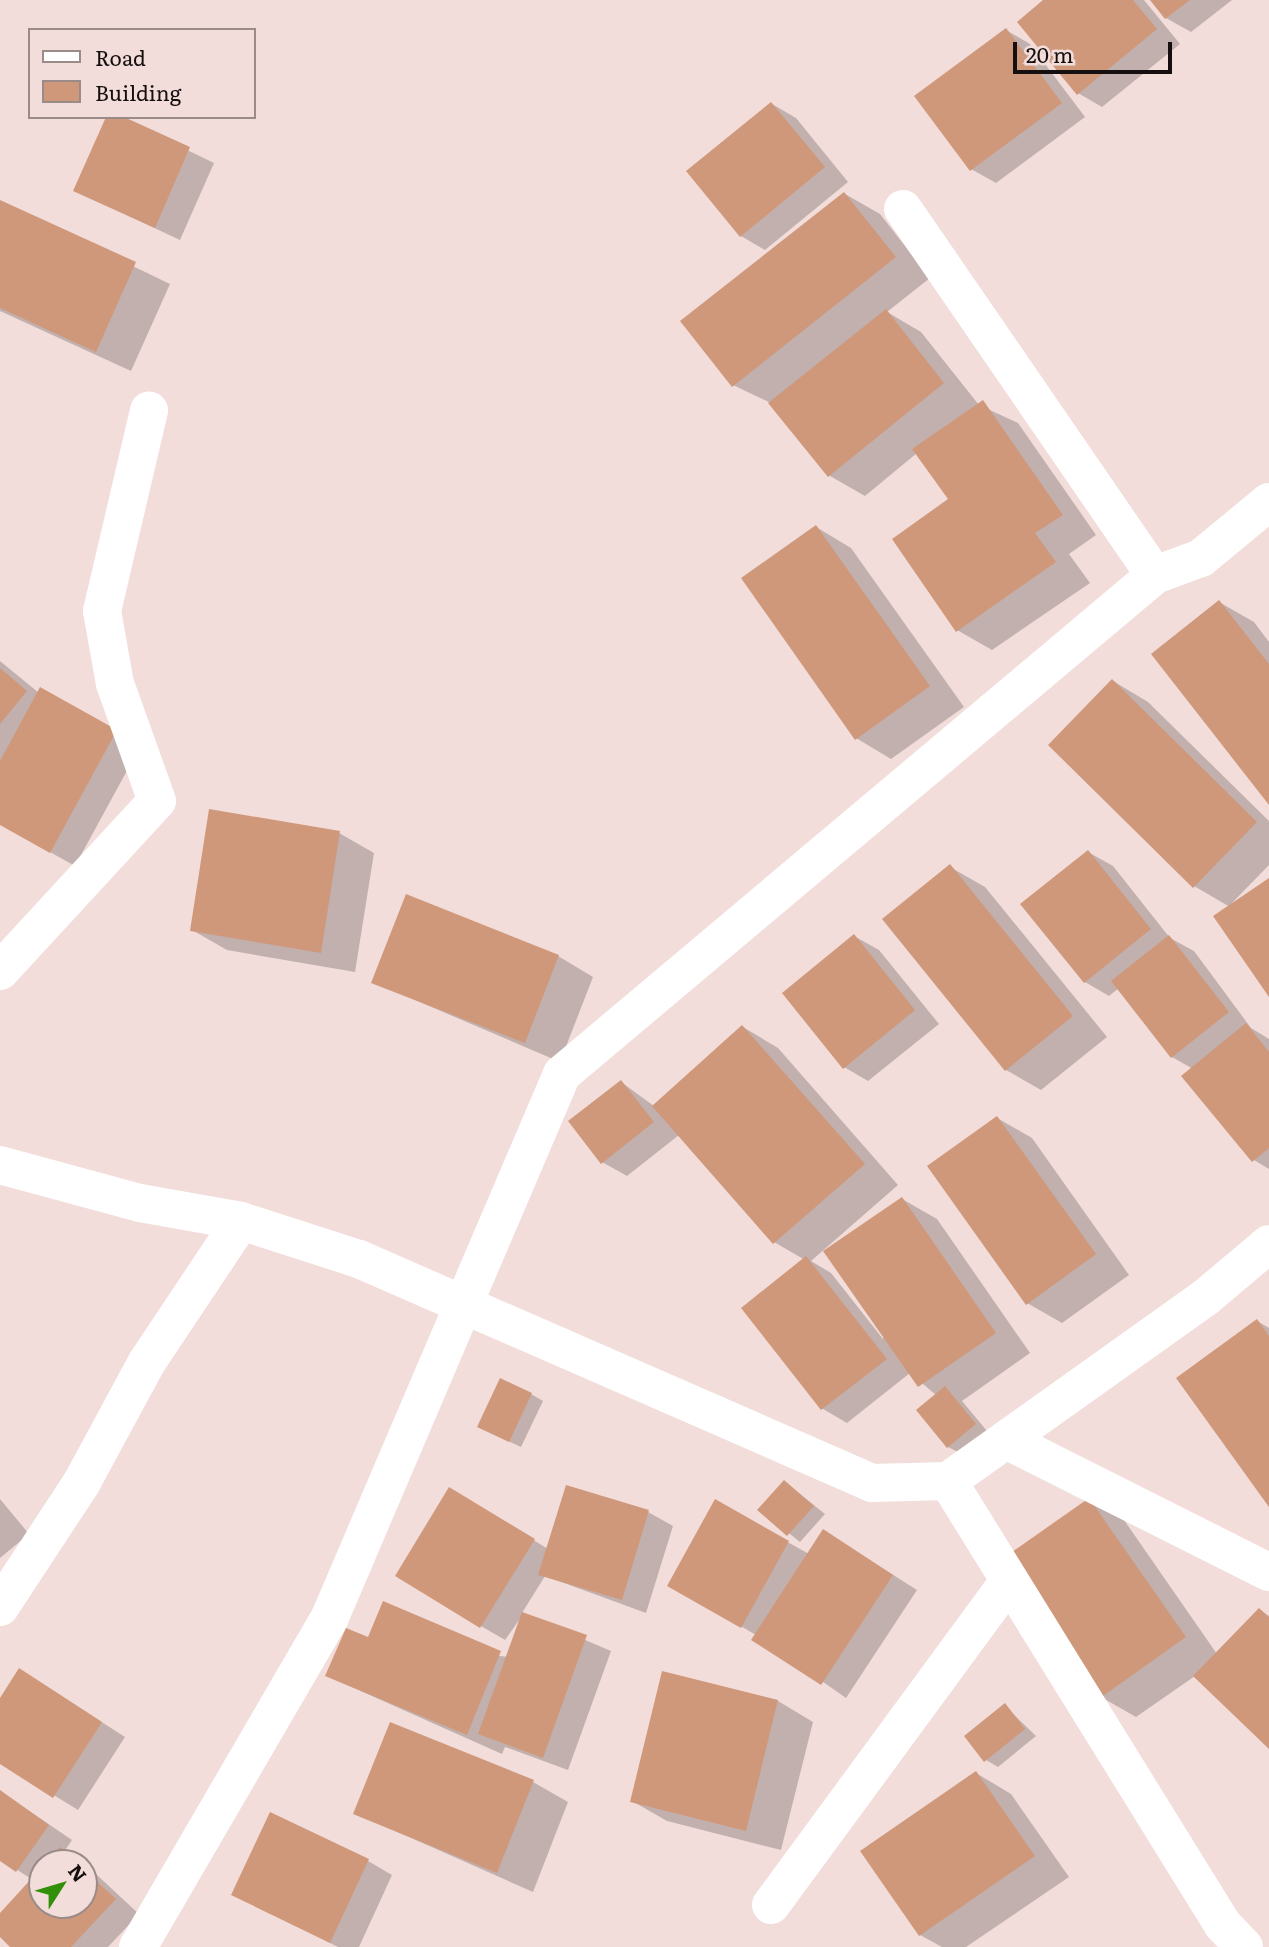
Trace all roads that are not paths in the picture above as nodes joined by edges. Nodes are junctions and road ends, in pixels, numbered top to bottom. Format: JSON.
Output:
{"nodes":[{"id":1,"x":903,"y":209,"type":"dead end"},
{"id":2,"x":149,"y":410,"type":"dead end"},
{"id":3,"x":1269,"y":502,"type":"edge"},
{"id":4,"x":1156,"y":575,"type":"junction"},
{"id":5,"x":0,"y":971,"type":"edge"},
{"id":6,"x":0,"y":1165,"type":"edge"},
{"id":7,"x":241,"y":1221,"type":"junction"},
{"id":8,"x":1269,"y":1244,"type":"edge"},
{"id":9,"x":461,"y":1300,"type":"junction"},
{"id":10,"x":1006,"y":1440,"type":"junction"},
{"id":11,"x":947,"y":1481,"type":"junction"},
{"id":12,"x":1269,"y":1572,"type":"edge"},
{"id":13,"x":1008,"y":1582,"type":"junction"},
{"id":14,"x":0,"y":1607,"type":"edge"},
{"id":15,"x":771,"y":1905,"type":"dead end"},
{"id":16,"x":138,"y":1947,"type":"edge"},
{"id":17,"x":1244,"y":1947,"type":"edge"}],
"edges":[{"from":1,"to":4,"type":"street"},
{"from":2,"to":5,"type":"street"},
{"from":3,"to":4,"type":"street"},
{"from":4,"to":9,"type":"street"},
{"from":6,"to":7,"type":"street"},
{"from":7,"to":9,"type":"street"},
{"from":7,"to":14,"type":"street"},
{"from":8,"to":10,"type":"street"},
{"from":9,"to":11,"type":"street"},
{"from":9,"to":16,"type":"street"},
{"from":10,"to":11,"type":"street"},
{"from":10,"to":12,"type":"street"},
{"from":11,"to":13,"type":"street"},
{"from":13,"to":15,"type":"street"},
{"from":13,"to":17,"type":"street"}]}
